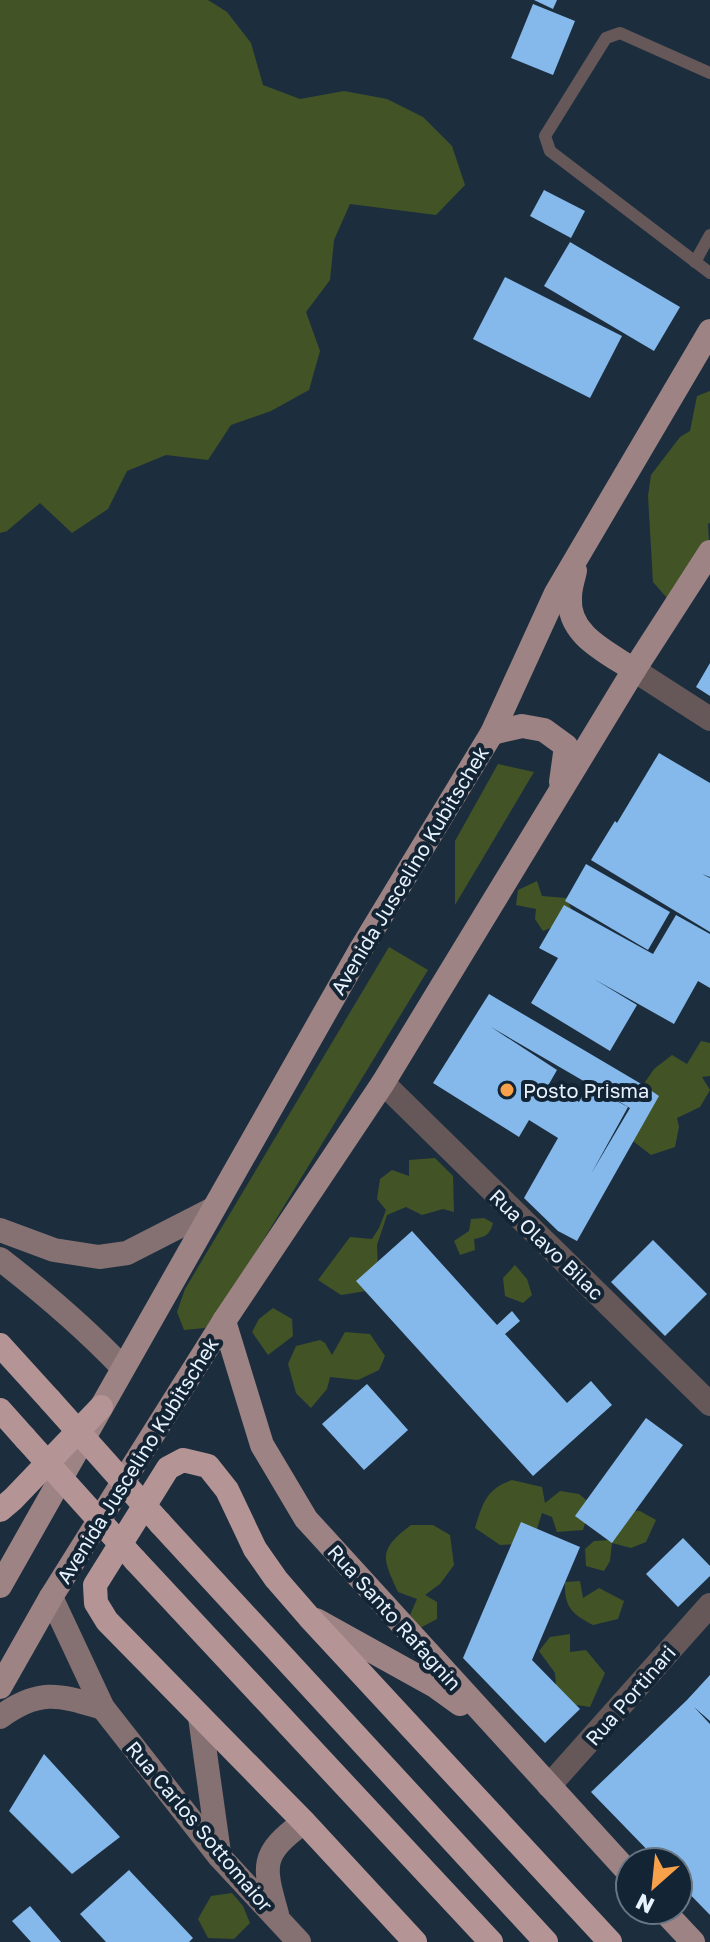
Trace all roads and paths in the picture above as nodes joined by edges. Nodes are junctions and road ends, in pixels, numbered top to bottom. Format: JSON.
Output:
{"nodes":[{"id":1,"x":710,"y":73,"type":"edge"},
{"id":2,"x":710,"y":235,"type":"edge"},
{"id":3,"x":695,"y":262,"type":"junction"},
{"id":4,"x":710,"y":273,"type":"edge"},
{"id":5,"x":710,"y":331,"type":"edge"},
{"id":6,"x":710,"y":552,"type":"edge"},
{"id":7,"x":578,"y":555,"type":"junction"},
{"id":8,"x":634,"y":670,"type":"junction"},
{"id":9,"x":710,"y":719,"type":"edge"},
{"id":10,"x":492,"y":733,"type":"junction"},
{"id":11,"x":559,"y":795,"type":"junction"},
{"id":12,"x":383,"y":1083,"type":"junction"},
{"id":13,"x":213,"y":1209,"type":"junction"},
{"id":14,"x":0,"y":1230,"type":"edge"},
{"id":15,"x":0,"y":1259,"type":"edge"},
{"id":16,"x":224,"y":1321,"type":"junction"},
{"id":17,"x":0,"y":1345,"type":"edge"},
{"id":18,"x":123,"y":1368,"type":"junction"},
{"id":19,"x":710,"y":1404,"type":"edge"},
{"id":20,"x":101,"y":1407,"type":"junction"},
{"id":21,"x":0,"y":1410,"type":"edge"},
{"id":22,"x":0,"y":1510,"type":"edge"},
{"id":23,"x":0,"y":1586,"type":"edge"},
{"id":24,"x":51,"y":1597,"type":"junction"},
{"id":25,"x":710,"y":1605,"type":"edge"},
{"id":26,"x":309,"y":1617,"type":"junction"},
{"id":27,"x":0,"y":1687,"type":"edge"},
{"id":28,"x":103,"y":1708,"type":"junction"},
{"id":29,"x":0,"y":1717,"type":"edge"},
{"id":30,"x":200,"y":1717,"type":"junction"},
{"id":31,"x":501,"y":1734,"type":"junction"},
{"id":32,"x":549,"y":1786,"type":"junction"},
{"id":33,"x":304,"y":1822,"type":"junction"},
{"id":34,"x":219,"y":1856,"type":"junction"},
{"id":35,"x":614,"y":1857,"type":"edge"},
{"id":36,"x":279,"y":1920,"type":"junction"},
{"id":37,"x":678,"y":1926,"type":"edge"},
{"id":38,"x":299,"y":1942,"type":"edge"},
{"id":39,"x":415,"y":1942,"type":"edge"},
{"id":40,"x":491,"y":1942,"type":"edge"},
{"id":41,"x":546,"y":1942,"type":"edge"},
{"id":42,"x":610,"y":1942,"type":"edge"},
{"id":43,"x":693,"y":1942,"type":"edge"}],
"edges":[{"from":1,"to":3,"type":"lane"},
{"from":2,"to":3,"type":"lane"},
{"from":3,"to":4,"type":"lane"},
{"from":5,"to":7,"type":"main road","name":"Avenida Juscelino Kubitschek"},
{"from":6,"to":8,"type":"main road","name":"Avenida Juscelino Kubitschek"},
{"from":7,"to":8,"type":"main road"},
{"from":7,"to":10,"type":"main road","name":"Avenida Juscelino Kubitschek"},
{"from":8,"to":9,"type":"street"},
{"from":8,"to":11,"type":"main road","name":"Avenida Juscelino Kubitschek"},
{"from":10,"to":11,"type":"main road"},
{"from":10,"to":13,"type":"main road","name":"Avenida Juscelino Kubitschek"},
{"from":11,"to":12,"type":"main road","name":"Avenida Juscelino Kubitschek"},
{"from":12,"to":16,"type":"main road","name":"Avenida Juscelino Kubitschek"},
{"from":12,"to":19,"type":"street","name":"Rua Olavo Bilac"},
{"from":13,"to":14,"type":"street"},
{"from":13,"to":18,"type":"main road","name":"Avenida Juscelino Kubitschek"},
{"from":15,"to":18,"type":"street"},
{"from":16,"to":24,"type":"main road","name":"Avenida Juscelino Kubitschek"},
{"from":16,"to":31,"type":"main road","name":"Rua Santo Rafagnin"},
{"from":17,"to":41,"type":"highway","bridge":true},
{"from":18,"to":20,"type":"main road","name":"Avenida Juscelino Kubitschek"},
{"from":20,"to":22,"type":"highway"},
{"from":20,"to":23,"type":"main road","name":"Avenida Juscelino Kubitschek"},
{"from":21,"to":40,"type":"highway","bridge":true},
{"from":24,"to":27,"type":"main road","name":"Avenida Juscelino Kubitschek"},
{"from":24,"to":28,"type":"street","name":"Rua Carlos Sottomaior"},
{"from":25,"to":32,"type":"street","name":"Rua Portinari"},
{"from":26,"to":30,"type":"highway"},
{"from":26,"to":31,"type":"main road"},
{"from":26,"to":42,"type":"highway"},
{"from":28,"to":29,"type":"street"},
{"from":28,"to":34,"type":"street","name":"Rua Carlos Sottomaior"},
{"from":30,"to":33,"type":"highway"},
{"from":30,"to":34,"type":"street"},
{"from":31,"to":32,"type":"main road","name":"Rua Santo Rafagnin"},
{"from":32,"to":35,"type":"main road","name":"Rua Santo Rafagnin"},
{"from":33,"to":36,"type":"street"},
{"from":33,"to":39,"type":"highway"},
{"from":34,"to":36,"type":"street","name":"Rua Carlos Sottomaior"},
{"from":36,"to":38,"type":"street","name":"Rua Carlos Sottomaior"},
{"from":37,"to":43,"type":"main road"}]}
